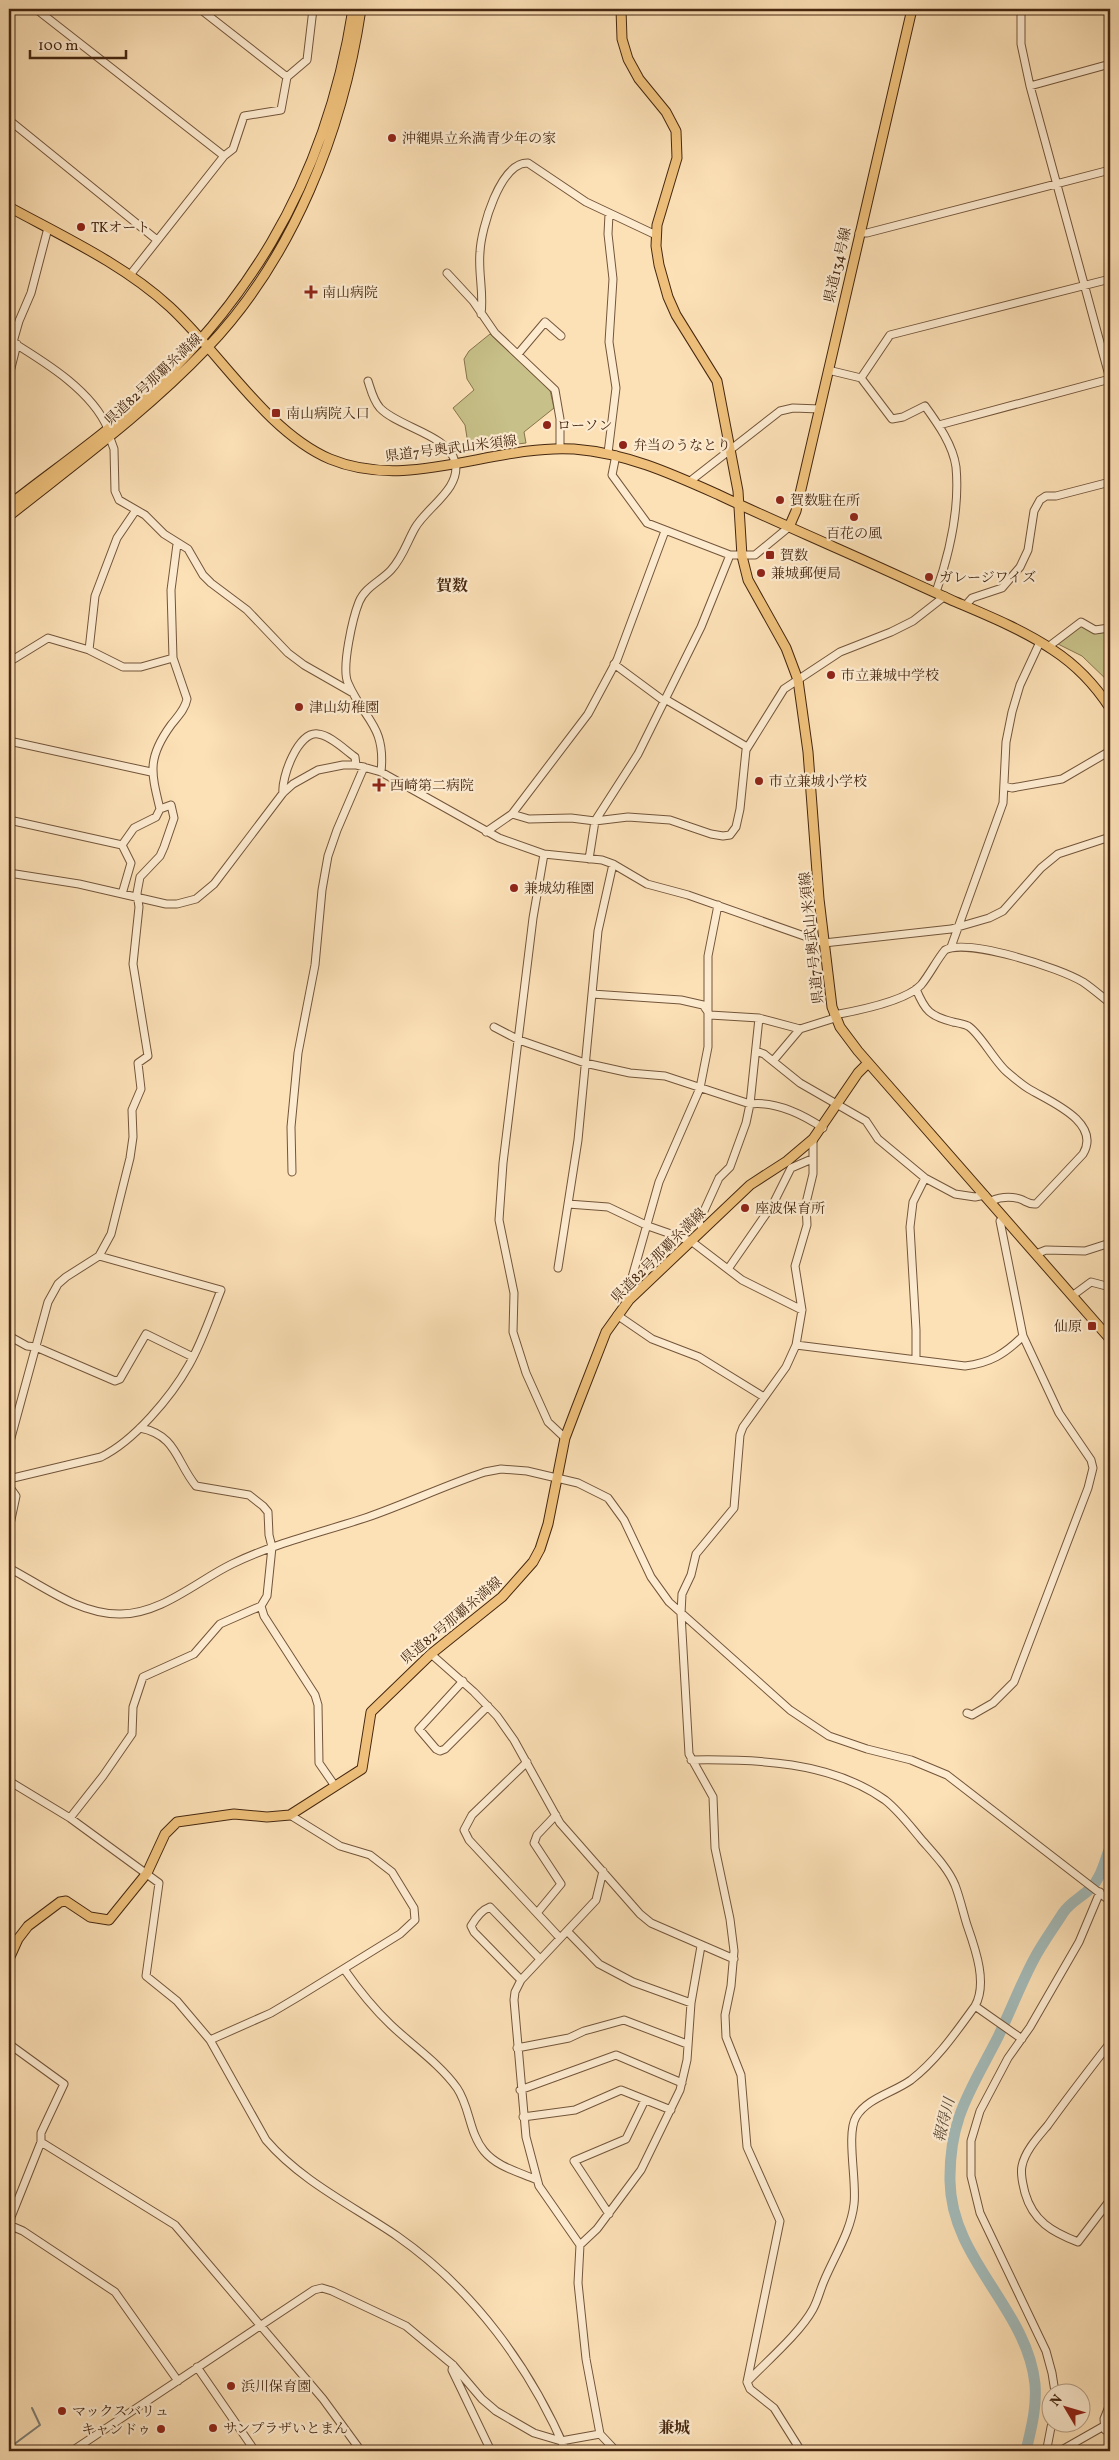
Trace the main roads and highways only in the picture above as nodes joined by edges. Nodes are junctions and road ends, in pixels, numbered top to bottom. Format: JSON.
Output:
{"nodes":[{"id":1,"x":353,"y":9,"type":"edge"},
{"id":2,"x":361,"y":9,"type":"edge"},
{"id":3,"x":621,"y":9,"type":"edge"},
{"id":4,"x":912,"y":9,"type":"edge"},
{"id":5,"x":9,"y":207,"type":"edge"},
{"id":6,"x":205,"y":343,"type":"junction"},
{"id":7,"x":109,"y":433,"type":"junction"},
{"id":8,"x":9,"y":505,"type":"edge"},
{"id":9,"x":740,"y":505,"type":"junction"},
{"id":10,"x":9,"y":516,"type":"edge"},
{"id":11,"x":789,"y":527,"type":"junction"},
{"id":12,"x":1110,"y":708,"type":"edge"},
{"id":13,"x":868,"y":1063,"type":"junction"},
{"id":14,"x":1110,"y":1339,"type":"edge"},
{"id":15,"x":9,"y":1959,"type":"edge"}],
"edges":[{"from":1,"to":6,"type":"main road","name":"県道82号那覇糸満線"},
{"from":2,"to":6,"type":"main road","name":"県道82号那覇糸満線"},
{"from":3,"to":9,"type":"main road"},
{"from":4,"to":11,"type":"main road","name":"県道134号線"},
{"from":5,"to":6,"type":"main road","name":"県道7号奥武山米須線"},
{"from":6,"to":7,"type":"main road","name":"県道82号那覇糸満線"},
{"from":6,"to":9,"type":"main road","name":"県道7号奥武山米須線"},
{"from":7,"to":8,"type":"main road","name":"県道82号那覇糸満線"},
{"from":7,"to":10,"type":"main road","name":"県道82号那覇糸満線"},
{"from":9,"to":11,"type":"main road","name":"県道7号奥武山米須線"},
{"from":9,"to":13,"type":"main road","name":"県道7号奥武山米須線"},
{"from":11,"to":12,"type":"main road","name":"県道7号奥武山米須線"},
{"from":13,"to":14,"type":"main road","name":"県道7号奥武山米須線"},
{"from":13,"to":15,"type":"main road","name":"県道82号那覇糸満線"}]}
